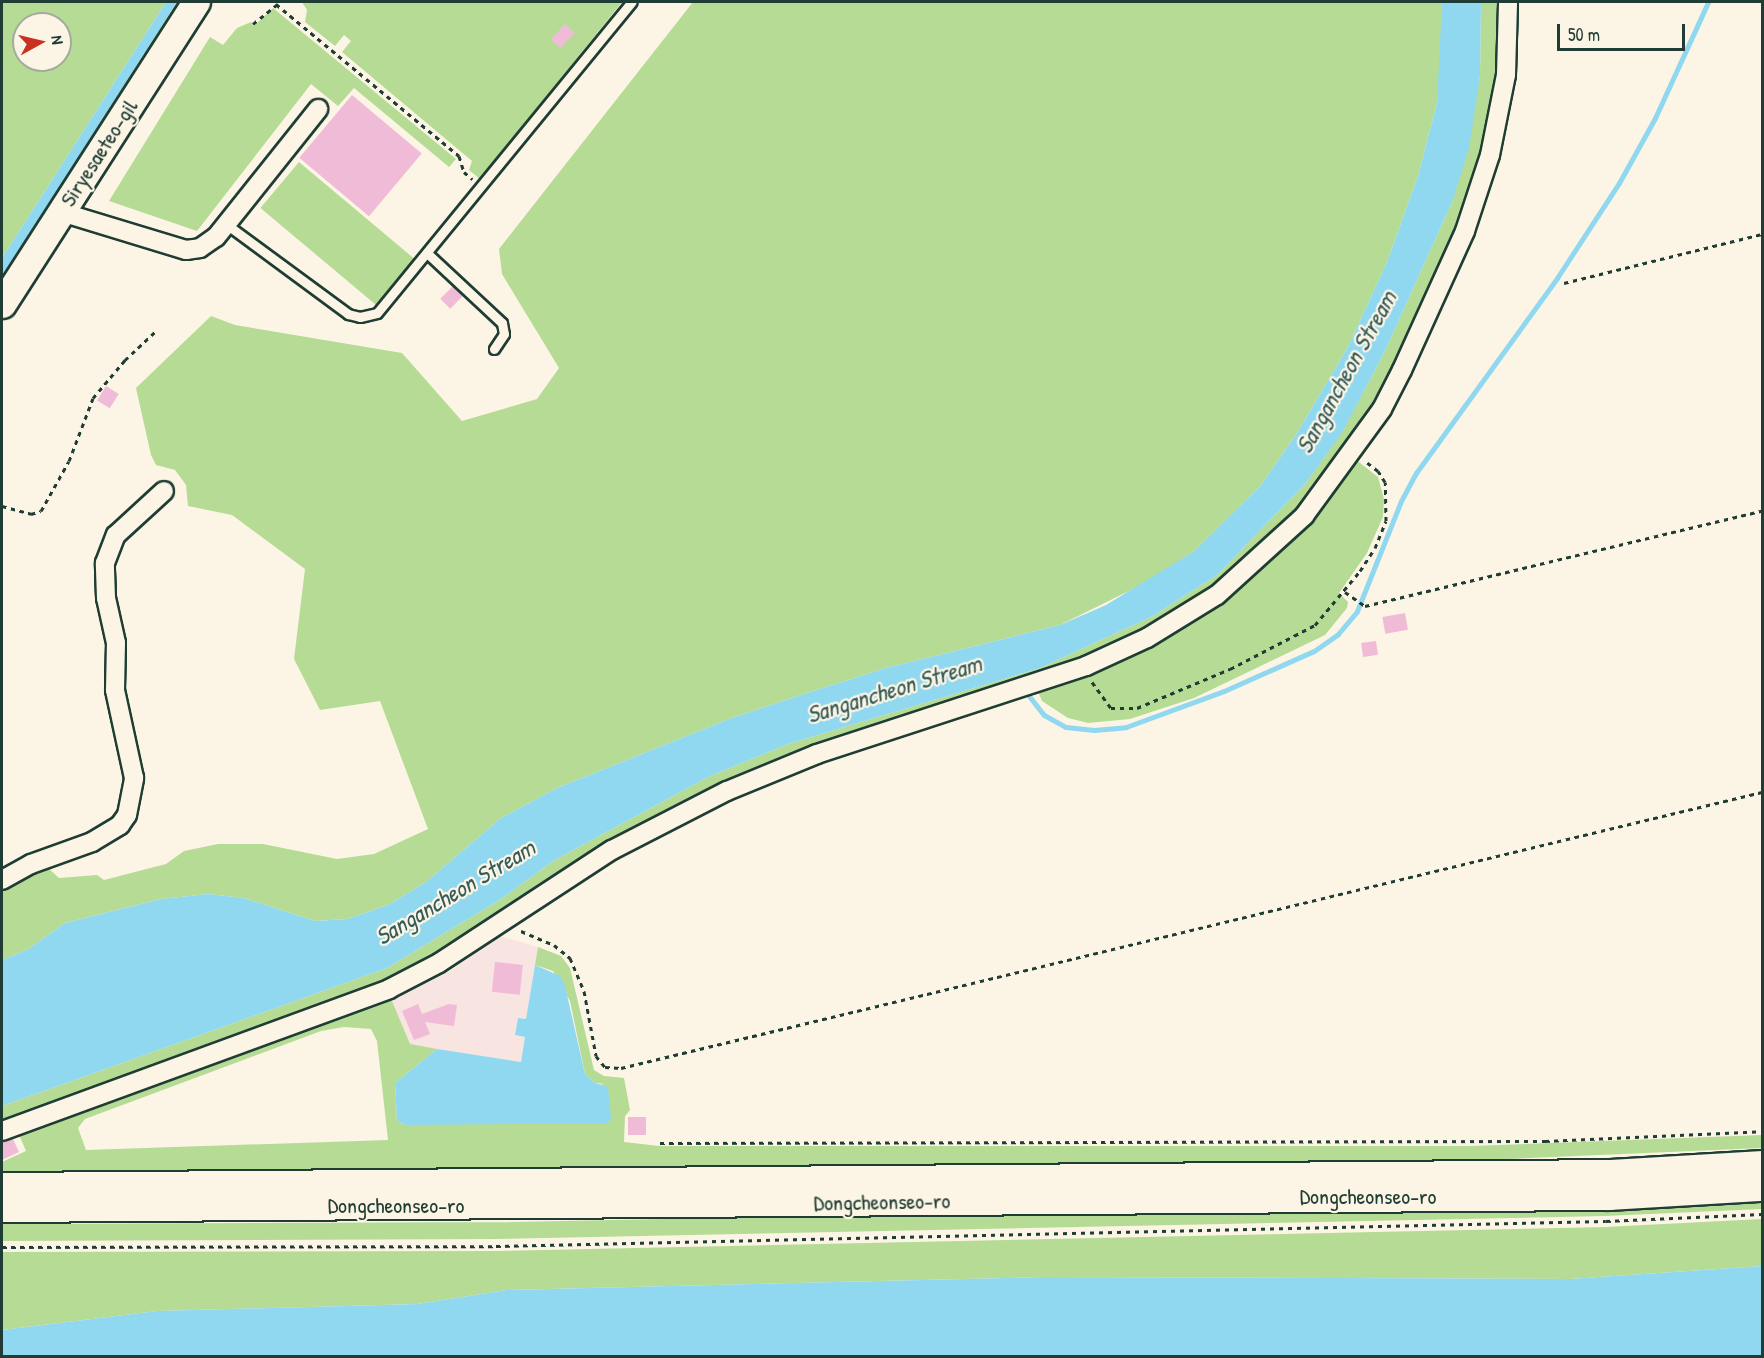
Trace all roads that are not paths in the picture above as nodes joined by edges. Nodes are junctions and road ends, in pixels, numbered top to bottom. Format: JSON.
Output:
{"nodes":[{"id":1,"x":196,"y":2,"type":"edge"},
{"id":2,"x":632,"y":2,"type":"edge"},
{"id":3,"x":1508,"y":2,"type":"edge"},
{"id":4,"x":318,"y":109,"type":"dead end"},
{"id":5,"x":61,"y":212,"type":"junction"},
{"id":6,"x":226,"y":224,"type":"junction"},
{"id":7,"x":428,"y":254,"type":"junction"},
{"id":8,"x":2,"y":304,"type":"edge"},
{"id":9,"x":494,"y":349,"type":"dead end"},
{"id":10,"x":164,"y":491,"type":"dead end"},
{"id":11,"x":2,"y":880,"type":"edge"},
{"id":12,"x":2,"y":1131,"type":"edge"},
{"id":13,"x":1762,"y":1164,"type":"edge"},
{"id":14,"x":2,"y":1186,"type":"edge"},
{"id":15,"x":1762,"y":1186,"type":"edge"},
{"id":16,"x":2,"y":1208,"type":"edge"}],
"edges":[{"from":1,"to":5,"type":"main road","name":"Siryesaeteo-gil"},
{"from":2,"to":7,"type":"lane"},
{"from":3,"to":12,"type":"street"},
{"from":4,"to":6,"type":"street"},
{"from":5,"to":6,"type":"street"},
{"from":5,"to":8,"type":"main road","name":"Siryesaeteo-gil"},
{"from":6,"to":7,"type":"lane"},
{"from":7,"to":9,"type":"lane"},
{"from":10,"to":11,"type":"street"},
{"from":13,"to":14,"type":"main road","name":"Dongcheonseo-ro"},
{"from":15,"to":16,"type":"main road","name":"Dongcheonseo-ro"}]}
